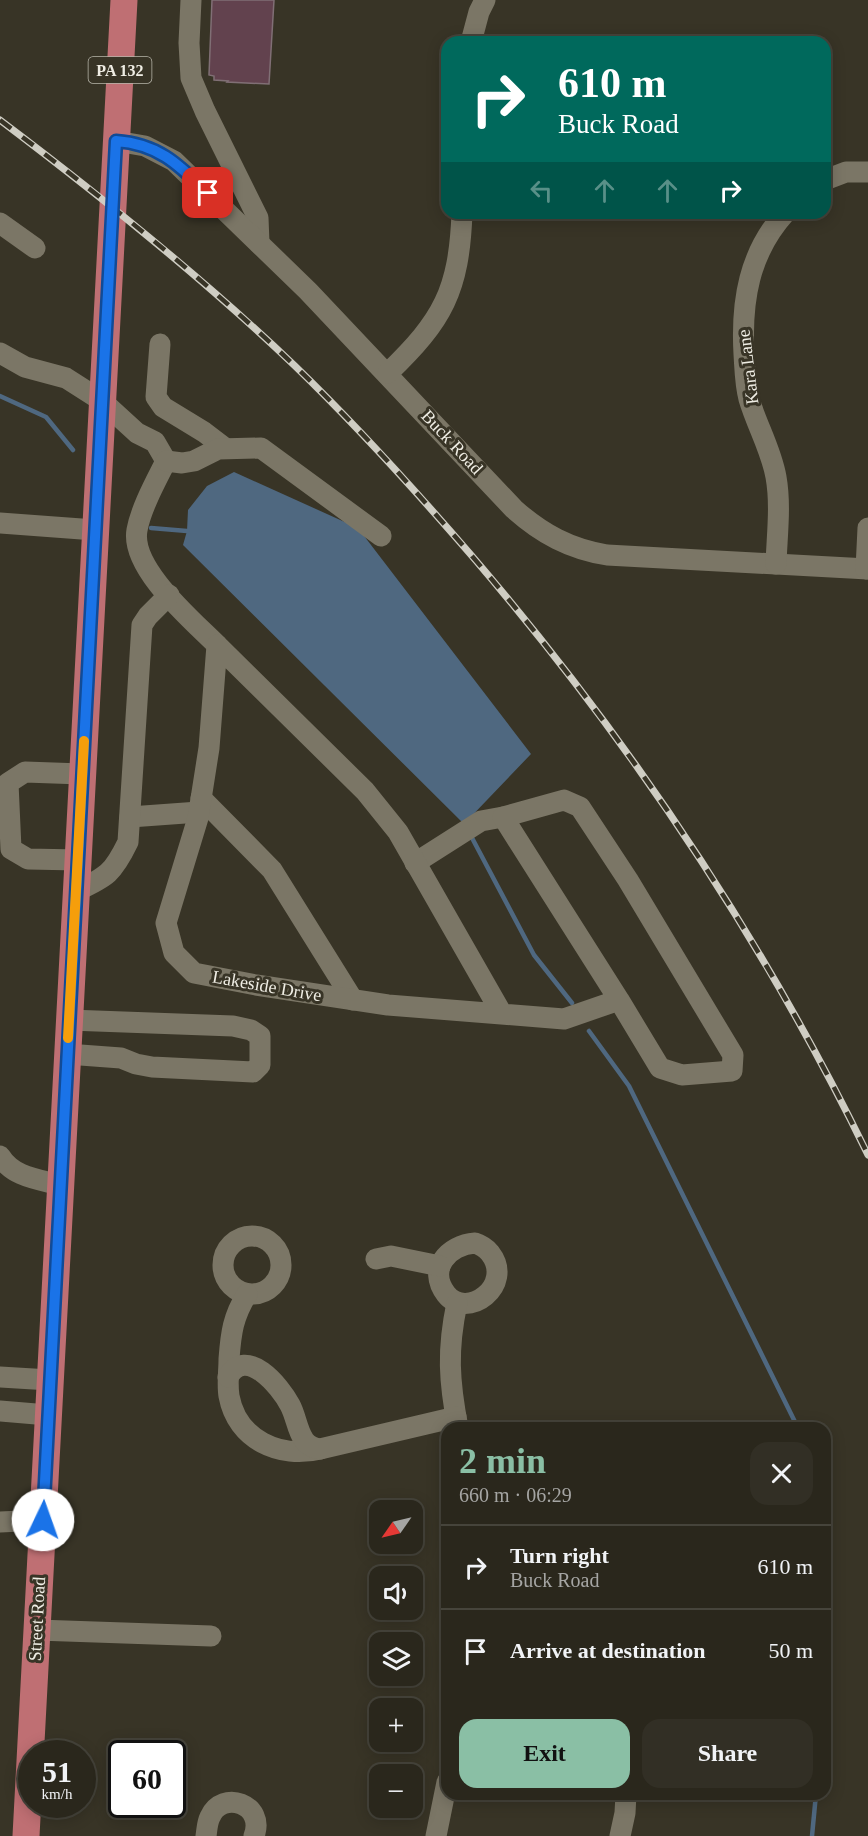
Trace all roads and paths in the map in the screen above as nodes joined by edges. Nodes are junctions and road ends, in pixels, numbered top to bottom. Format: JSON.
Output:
{"nodes":[{"id":1,"x":124,"y":0,"type":"edge"},
{"id":2,"x":191,"y":0,"type":"edge"},
{"id":3,"x":484,"y":0,"type":"edge"},
{"id":4,"x":473,"y":36,"type":"edge"},
{"id":5,"x":116,"y":141,"type":"junction"},
{"id":6,"x":868,"y":172,"type":"edge"},
{"id":7,"x":831,"y":178,"type":"edge"},
{"id":8,"x":462,"y":219,"type":"edge"},
{"id":9,"x":780,"y":219,"type":"edge"},
{"id":10,"x":0,"y":223,"type":"edge"},
{"id":11,"x":259,"y":243,"type":"junction"},
{"id":12,"x":35,"y":248,"type":"dead end"},
{"id":13,"x":160,"y":344,"type":"dead end"},
{"id":14,"x":0,"y":353,"type":"edge"},
{"id":15,"x":388,"y":373,"type":"junction"},
{"id":16,"x":102,"y":401,"type":"junction"},
{"id":17,"x":225,"y":448,"type":"junction"},
{"id":18,"x":166,"y":461,"type":"junction"},
{"id":19,"x":0,"y":522,"type":"edge"},
{"id":20,"x":868,"y":528,"type":"edge"},
{"id":21,"x":95,"y":530,"type":"junction"},
{"id":22,"x":381,"y":536,"type":"dead end"},
{"id":23,"x":776,"y":564,"type":"junction"},
{"id":24,"x":867,"y":569,"type":"edge"},
{"id":25,"x":169,"y":595,"type":"junction"},
{"id":26,"x":217,"y":645,"type":"junction"},
{"id":27,"x":82,"y":774,"type":"junction"},
{"id":28,"x":200,"y":805,"type":"junction"},
{"id":29,"x":502,"y":817,"type":"junction"},
{"id":30,"x":130,"y":818,"type":"junction"},
{"id":31,"x":78,"y":860,"type":"junction"},
{"id":32,"x":416,"y":863,"type":"junction"},
{"id":33,"x":76,"y":891,"type":"junction"},
{"id":34,"x":353,"y":1000,"type":"junction"},
{"id":35,"x":614,"y":1001,"type":"junction"},
{"id":36,"x":502,"y":1014,"type":"junction"},
{"id":37,"x":69,"y":1020,"type":"junction"},
{"id":38,"x":67,"y":1054,"type":"junction"},
{"id":39,"x":0,"y":1156,"type":"edge"},
{"id":40,"x":60,"y":1185,"type":"junction"},
{"id":41,"x":376,"y":1258,"type":"dead end"},
{"id":42,"x":440,"y":1266,"type":"junction"},
{"id":43,"x":247,"y":1294,"type":"dead end"},
{"id":44,"x":457,"y":1303,"type":"junction"},
{"id":45,"x":234,"y":1371,"type":"junction"},
{"id":46,"x":0,"y":1377,"type":"edge"},
{"id":47,"x":50,"y":1380,"type":"junction"},
{"id":48,"x":0,"y":1411,"type":"edge"},
{"id":49,"x":48,"y":1415,"type":"junction"},
{"id":50,"x":457,"y":1422,"type":"edge"},
{"id":51,"x":441,"y":1425,"type":"edge"},
{"id":52,"x":320,"y":1449,"type":"junction"},
{"id":53,"x":43,"y":1520,"type":"junction"},
{"id":54,"x":0,"y":1521,"type":"edge"},
{"id":55,"x":37,"y":1630,"type":"junction"},
{"id":56,"x":211,"y":1636,"type":"dead end"},
{"id":57,"x":443,"y":1800,"type":"edge"},
{"id":58,"x":626,"y":1800,"type":"edge"},
{"id":59,"x":26,"y":1836,"type":"edge"},
{"id":60,"x":206,"y":1836,"type":"edge"},
{"id":61,"x":254,"y":1836,"type":"edge"},
{"id":62,"x":436,"y":1836,"type":"edge"},
{"id":63,"x":620,"y":1836,"type":"edge"}],
"edges":[{"from":1,"to":5,"type":"main road","name":"Street Road","number":"PA 132"},
{"from":2,"to":11,"type":"street"},
{"from":3,"to":4,"type":"street"},
{"from":5,"to":11,"type":"street","name":"Buck Road"},
{"from":5,"to":16,"type":"main road","name":"Street Road","number":"PA 132"},
{"from":6,"to":7,"type":"street"},
{"from":8,"to":15,"type":"street"},
{"from":9,"to":23,"type":"street","name":"Kara Lane"},
{"from":10,"to":12,"type":"street"},
{"from":11,"to":15,"type":"street","name":"Buck Road"},
{"from":13,"to":17,"type":"street"},
{"from":14,"to":16,"type":"street"},
{"from":15,"to":23,"type":"street","name":"Buck Road"},
{"from":16,"to":18,"type":"street"},
{"from":16,"to":21,"type":"main road","name":"Street Road","number":"PA 132"},
{"from":17,"to":18,"type":"street"},
{"from":17,"to":22,"type":"street"},
{"from":18,"to":25,"type":"street"},
{"from":19,"to":21,"type":"street"},
{"from":20,"to":24,"type":"street"},
{"from":21,"to":27,"type":"main road","name":"Street Road","number":"PA 132"},
{"from":23,"to":24,"type":"street","name":"Buck Road"},
{"from":25,"to":26,"type":"street"},
{"from":25,"to":30,"type":"street"},
{"from":26,"to":28,"type":"street","name":"Lakeside Drive"},
{"from":26,"to":32,"type":"street"},
{"from":27,"to":31,"type":"main road","name":"Street Road","number":"PA 132"},
{"from":27,"to":31,"type":"street"},
{"from":28,"to":30,"type":"street"},
{"from":28,"to":34,"type":"street"},
{"from":28,"to":34,"type":"street","name":"Lakeside Drive"},
{"from":29,"to":32,"type":"street"},
{"from":29,"to":35,"type":"street"},
{"from":29,"to":35,"type":"street"},
{"from":30,"to":33,"type":"street"},
{"from":31,"to":33,"type":"main road","name":"Street Road","number":"PA 132"},
{"from":32,"to":36,"type":"street"},
{"from":33,"to":37,"type":"main road","name":"Street Road","number":"PA 132"},
{"from":34,"to":36,"type":"street","name":"Lakeside Drive"},
{"from":35,"to":36,"type":"street","name":"Lakeside Drive"},
{"from":37,"to":38,"type":"main road","name":"Street Road","number":"PA 132"},
{"from":37,"to":38,"type":"street"},
{"from":38,"to":40,"type":"main road","name":"Street Road","number":"PA 132"},
{"from":39,"to":40,"type":"street"},
{"from":40,"to":47,"type":"main road","name":"Street Road","number":"PA 132"},
{"from":41,"to":42,"type":"street"},
{"from":42,"to":44,"type":"street"},
{"from":42,"to":44,"type":"street"},
{"from":43,"to":45,"type":"street"},
{"from":44,"to":50,"type":"street"},
{"from":45,"to":52,"type":"street"},
{"from":45,"to":52,"type":"street"},
{"from":46,"to":47,"type":"street"},
{"from":47,"to":49,"type":"main road","name":"Street Road","number":"PA 132"},
{"from":48,"to":49,"type":"street"},
{"from":49,"to":53,"type":"main road","name":"Street Road","number":"PA 132"},
{"from":51,"to":52,"type":"street"},
{"from":53,"to":54,"type":"street"},
{"from":53,"to":55,"type":"main road","name":"Street Road","number":"PA 132"},
{"from":55,"to":56,"type":"street"},
{"from":55,"to":59,"type":"main road","name":"Street Road","number":"PA 132"},
{"from":57,"to":62,"type":"street"},
{"from":58,"to":63,"type":"street"},
{"from":60,"to":61,"type":"street"}]}
